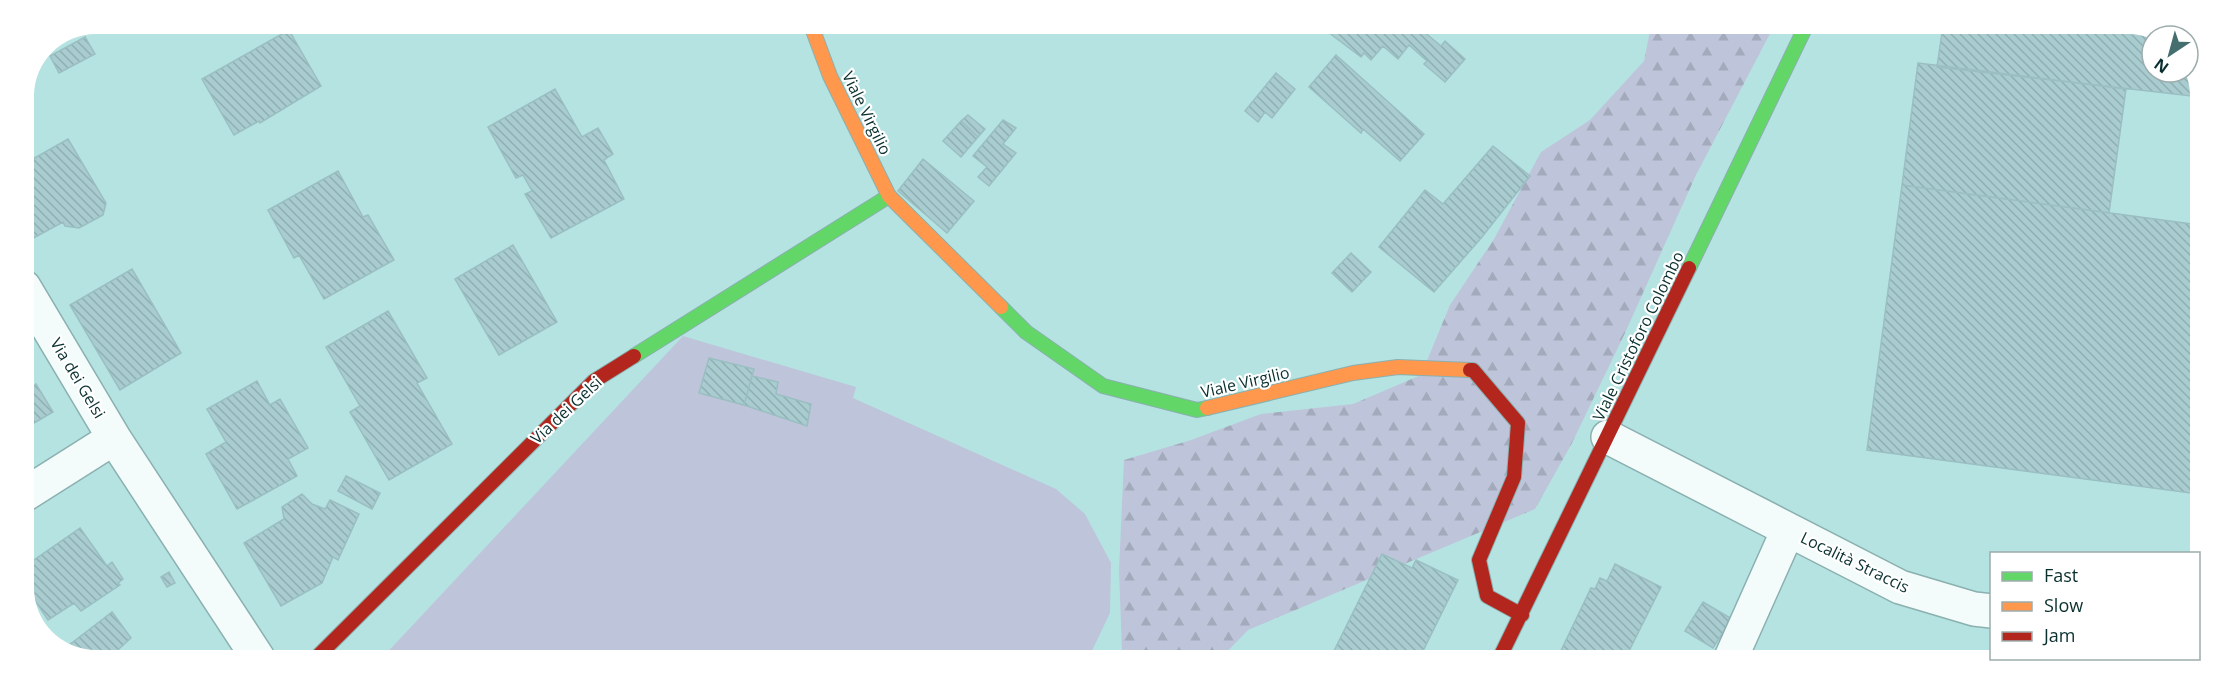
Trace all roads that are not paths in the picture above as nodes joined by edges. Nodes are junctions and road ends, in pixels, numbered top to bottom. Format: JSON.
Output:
{"nodes":[{"id":1,"x":814,"y":34,"type":"edge"},
{"id":2,"x":1802,"y":34,"type":"edge"},
{"id":3,"x":889,"y":196,"type":"junction"},
{"id":4,"x":34,"y":304,"type":"edge"},
{"id":5,"x":1608,"y":437,"type":"junction"},
{"id":6,"x":114,"y":438,"type":"junction"},
{"id":7,"x":35,"y":488,"type":"edge"},
{"id":8,"x":1788,"y":530,"type":"junction"},
{"id":9,"x":1990,"y":611,"type":"edge"},
{"id":10,"x":1522,"y":615,"type":"junction"},
{"id":11,"x":253,"y":650,"type":"edge"},
{"id":12,"x":324,"y":650,"type":"edge"},
{"id":13,"x":1504,"y":650,"type":"edge"},
{"id":14,"x":1734,"y":650,"type":"edge"}],
"edges":[{"from":1,"to":3,"type":"street","name":"Viale Virgilio"},
{"from":2,"to":5,"type":"street","name":"Viale Cristoforo Colombo"},
{"from":3,"to":10,"type":"street","name":"Viale Virgilio"},
{"from":3,"to":12,"type":"street","name":"Via dei Gelsi"},
{"from":4,"to":6,"type":"street","name":"Via dei Gelsi"},
{"from":5,"to":8,"type":"street","name":"Località Straccis"},
{"from":5,"to":10,"type":"street","name":"Viale Cristoforo Colombo"},
{"from":6,"to":7,"type":"street"},
{"from":6,"to":11,"type":"street","name":"Via dei Gelsi"},
{"from":8,"to":9,"type":"street","name":"Località Straccis"},
{"from":8,"to":14,"type":"street"},
{"from":10,"to":13,"type":"street","name":"Viale Cristoforo Colombo"}]}
